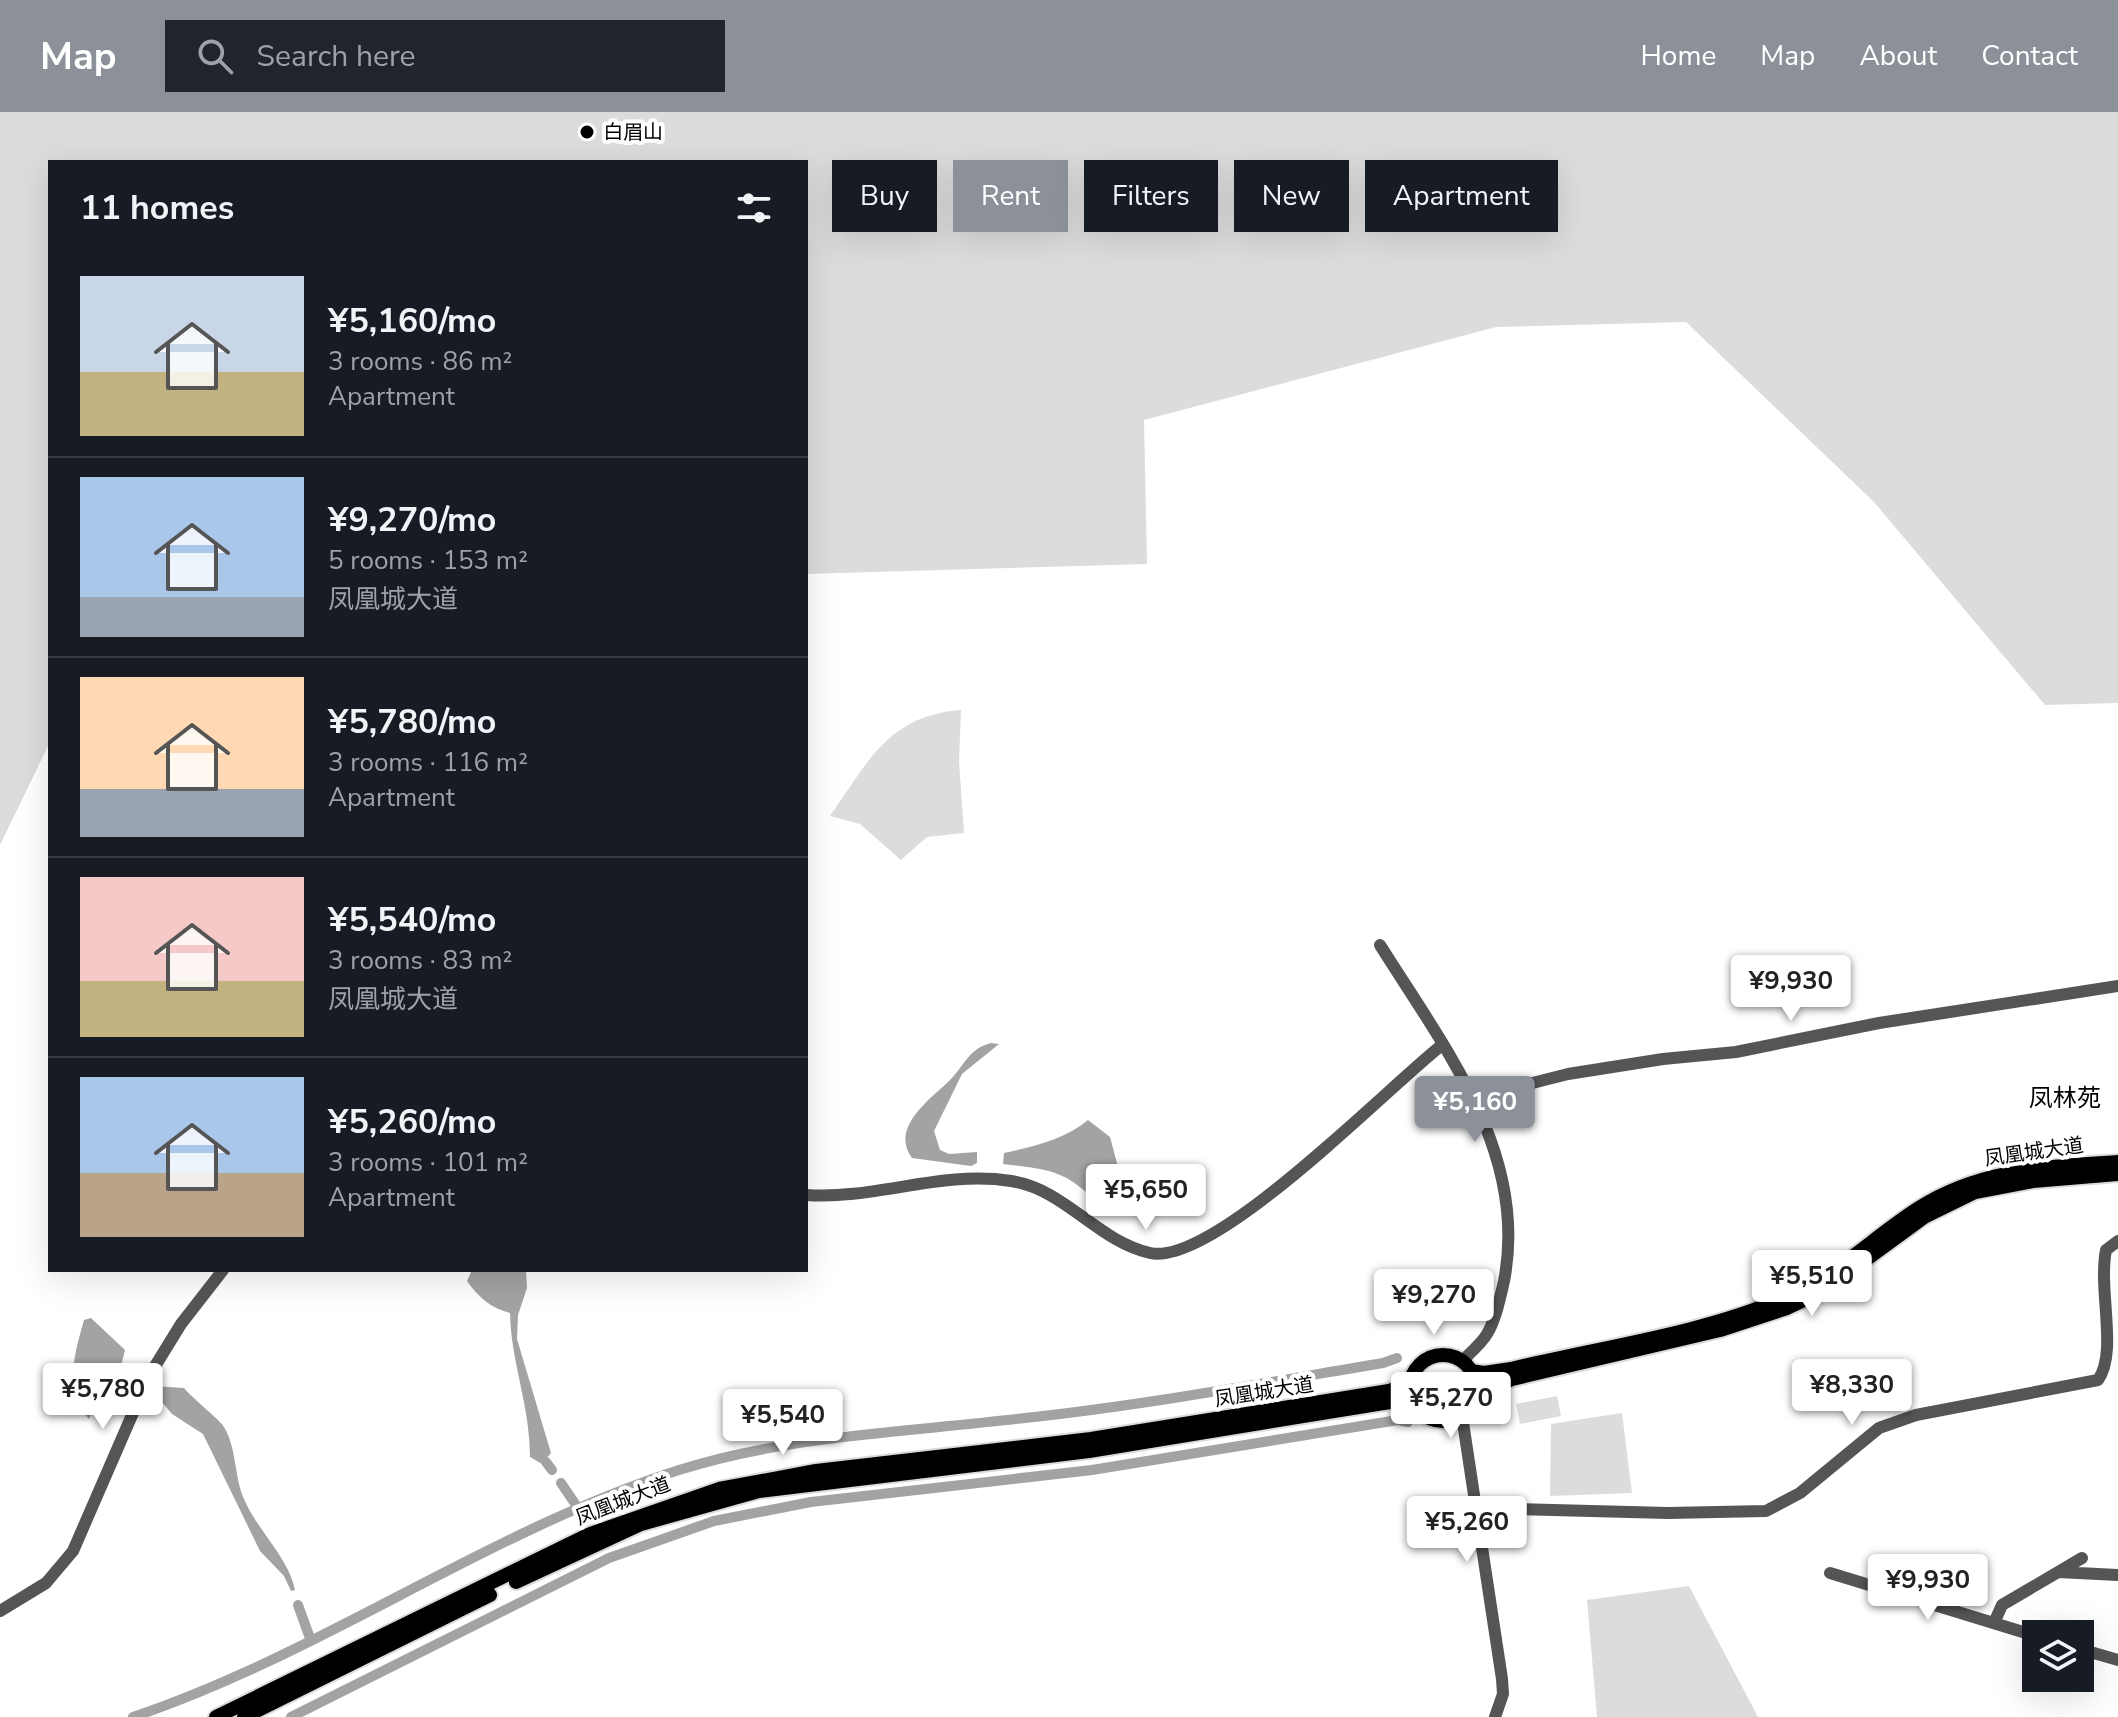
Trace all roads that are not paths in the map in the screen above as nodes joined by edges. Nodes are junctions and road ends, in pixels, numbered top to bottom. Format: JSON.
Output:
{"nodes":[{"id":1,"x":1380,"y":945,"type":"dead end"},
{"id":2,"x":2118,"y":986,"type":"edge"},
{"id":3,"x":1442,"y":1045,"type":"junction"},
{"id":4,"x":1473,"y":1098,"type":"junction"},
{"id":5,"x":2118,"y":1162,"type":"edge"},
{"id":6,"x":2118,"y":1174,"type":"edge"},
{"id":7,"x":808,"y":1195,"type":"edge"},
{"id":8,"x":2118,"y":1241,"type":"edge"},
{"id":9,"x":221,"y":1272,"type":"edge"},
{"id":10,"x":1467,"y":1366,"type":"junction"},
{"id":11,"x":1411,"y":1383,"type":"junction"},
{"id":12,"x":1475,"y":1396,"type":"junction"},
{"id":13,"x":1414,"y":1404,"type":"junction"},
{"id":14,"x":1462,"y":1416,"type":"junction"},
{"id":15,"x":1476,"y":1508,"type":"junction"},
{"id":16,"x":2082,"y":1558,"type":"dead end"},
{"id":17,"x":2058,"y":1572,"type":"junction"},
{"id":18,"x":1830,"y":1573,"type":"dead end"},
{"id":19,"x":2118,"y":1575,"type":"edge"},
{"id":20,"x":0,"y":1611,"type":"edge"},
{"id":21,"x":1994,"y":1623,"type":"junction"},
{"id":22,"x":2022,"y":1632,"type":"edge"},
{"id":23,"x":2094,"y":1653,"type":"edge"},
{"id":24,"x":2118,"y":1660,"type":"edge"},
{"id":25,"x":216,"y":1717,"type":"edge"},
{"id":26,"x":244,"y":1717,"type":"edge"},
{"id":27,"x":1495,"y":1717,"type":"edge"}],
"edges":[{"from":1,"to":3,"type":"street"},
{"from":2,"to":4,"type":"street"},
{"from":3,"to":4,"type":"street"},
{"from":3,"to":7,"type":"street"},
{"from":4,"to":10,"type":"street"},
{"from":5,"to":10,"type":"main road","name":"凤凰城大道"},
{"from":6,"to":12,"type":"main road","name":"凤凰城大道"},
{"from":8,"to":15,"type":"street"},
{"from":9,"to":20,"type":"street"},
{"from":10,"to":11,"type":"main road"},
{"from":10,"to":12,"type":"main road"},
{"from":11,"to":13,"type":"main road"},
{"from":11,"to":25,"type":"main road","name":"凤凰城大道"},
{"from":12,"to":14,"type":"main road"},
{"from":13,"to":14,"type":"main road"},
{"from":13,"to":26,"type":"main road","name":"凤凰城大道"},
{"from":14,"to":15,"type":"street"},
{"from":15,"to":27,"type":"street"},
{"from":16,"to":17,"type":"street"},
{"from":17,"to":19,"type":"street"},
{"from":17,"to":21,"type":"street"},
{"from":18,"to":21,"type":"street"},
{"from":21,"to":22,"type":"street"},
{"from":23,"to":24,"type":"street"}]}
